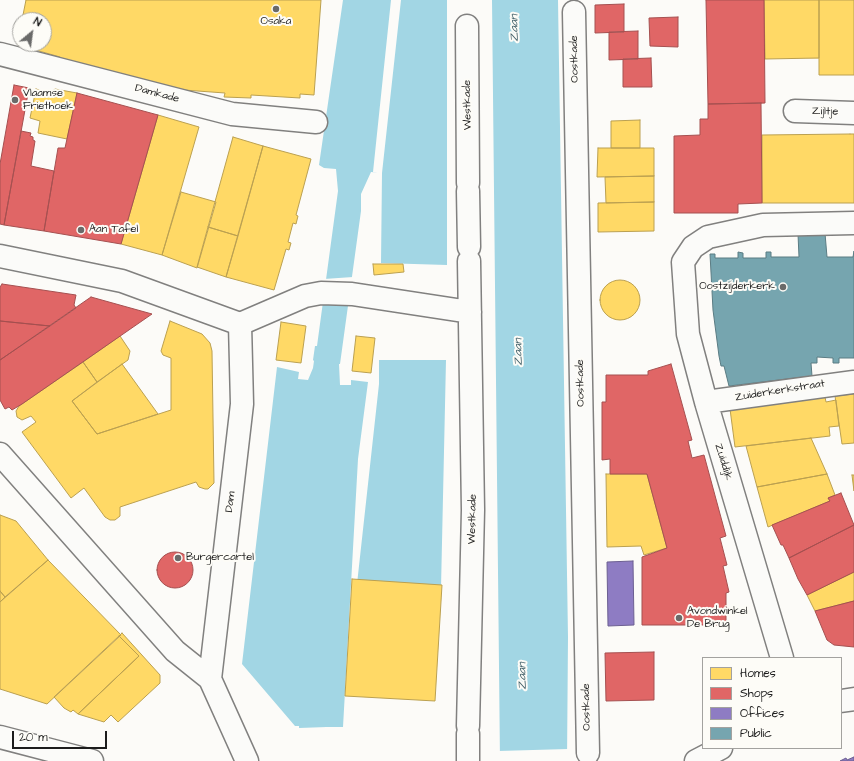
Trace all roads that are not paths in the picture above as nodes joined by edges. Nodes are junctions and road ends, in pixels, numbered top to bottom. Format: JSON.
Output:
{"nodes":[{"id":1,"x":574,"y":12,"type":"dead end"},
{"id":2,"x":467,"y":26,"type":"dead end"},
{"id":3,"x":0,"y":54,"type":"edge"},
{"id":4,"x":795,"y":111,"type":"dead end"},
{"id":5,"x":854,"y":113,"type":"edge"},
{"id":6,"x":316,"y":122,"type":"dead end"},
{"id":7,"x":854,"y":223,"type":"edge"},
{"id":8,"x":0,"y":256,"type":"edge"},
{"id":9,"x":470,"y":312,"type":"junction"},
{"id":10,"x":240,"y":324,"type":"junction"},
{"id":11,"x":854,"y":382,"type":"edge"},
{"id":12,"x":706,"y":402,"type":"junction"},
{"id":13,"x":0,"y":454,"type":"edge"},
{"id":14,"x":782,"y":657,"type":"edge"},
{"id":15,"x":210,"y":679,"type":"junction"},
{"id":16,"x":854,"y":699,"type":"edge"},
{"id":17,"x":842,"y":701,"type":"edge"},
{"id":18,"x":0,"y":737,"type":"edge"},
{"id":19,"x":719,"y":749,"type":"edge"},
{"id":20,"x":588,"y":753,"type":"dead end"},
{"id":21,"x":92,"y":761,"type":"edge"},
{"id":22,"x":247,"y":761,"type":"edge"},
{"id":23,"x":468,"y":761,"type":"edge"},
{"id":24,"x":696,"y":761,"type":"edge"}],
"edges":[{"from":1,"to":20,"type":"street","name":"Oostkade"},
{"from":2,"to":9,"type":"street","name":"Westkade"},
{"from":3,"to":6,"type":"street","name":"Damkade"},
{"from":4,"to":5,"type":"street","name":"Zijltje"},
{"from":7,"to":12,"type":"street","name":"Zuiddijk"},
{"from":8,"to":10,"type":"street"},
{"from":9,"to":10,"type":"street"},
{"from":9,"to":23,"type":"street","name":"Westkade"},
{"from":10,"to":15,"type":"street","name":"Dam"},
{"from":11,"to":12,"type":"street","name":"Zuiderkerkstraat"},
{"from":12,"to":14,"type":"street","name":"Zuiddijk"},
{"from":13,"to":15,"type":"street"},
{"from":15,"to":22,"type":"street"},
{"from":16,"to":17,"type":"street"},
{"from":18,"to":21,"type":"street"},
{"from":19,"to":24,"type":"street"}]}
